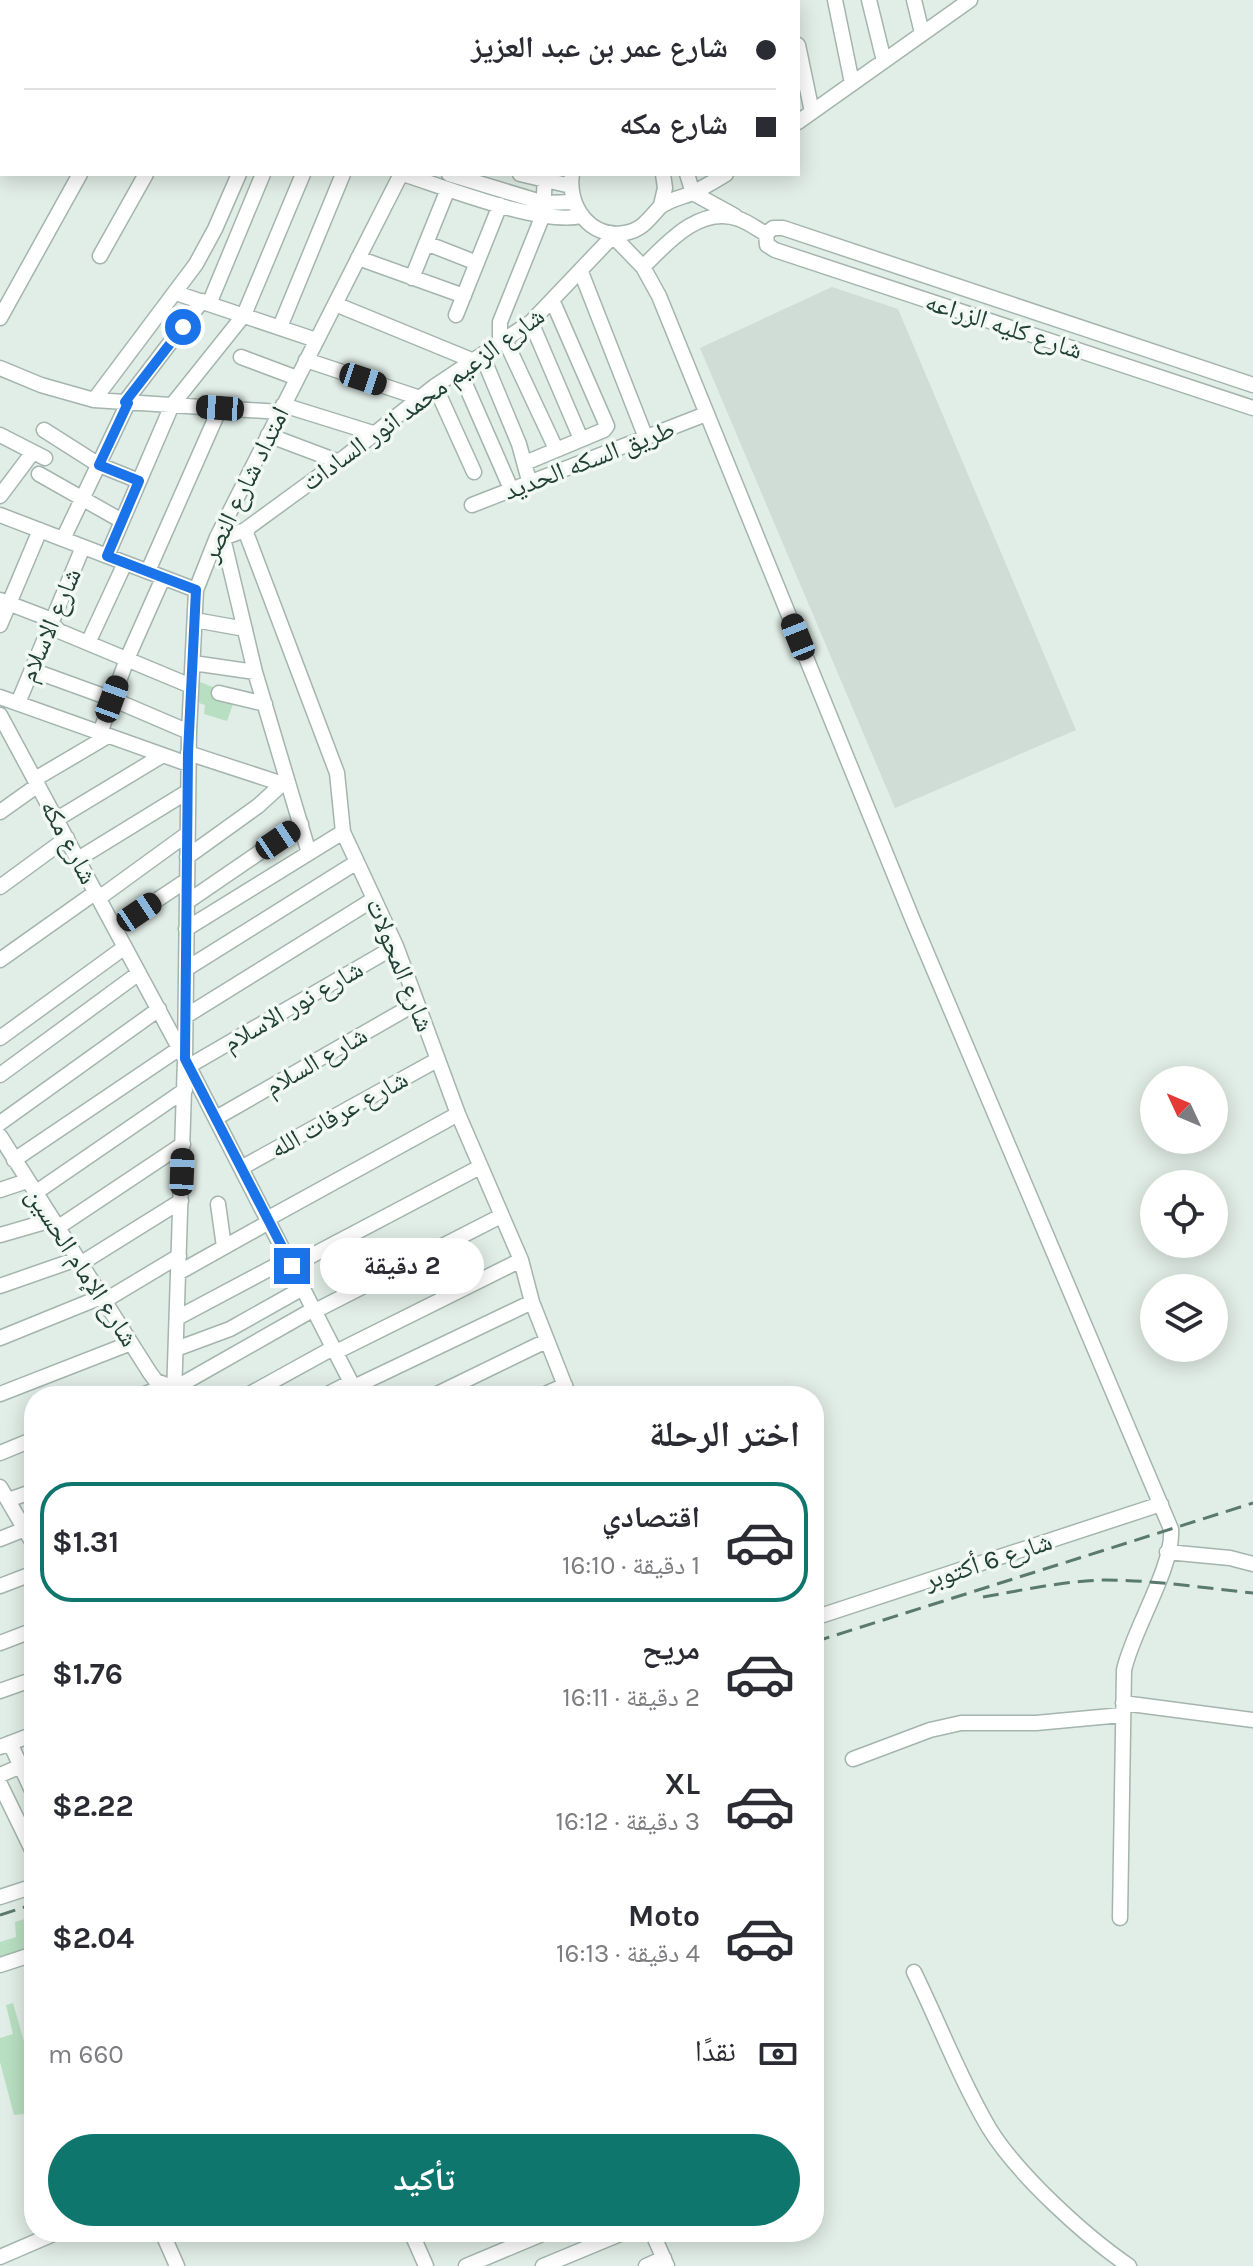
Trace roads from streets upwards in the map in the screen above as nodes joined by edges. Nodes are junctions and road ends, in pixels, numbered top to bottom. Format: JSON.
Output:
{"nodes":[{"id":1,"x":835,"y":0,"type":"edge"},
{"id":2,"x":869,"y":0,"type":"edge"},
{"id":3,"x":914,"y":0,"type":"edge"},
{"id":4,"x":970,"y":0,"type":"edge"},
{"id":5,"x":922,"y":33,"type":"junction"},
{"id":6,"x":884,"y":61,"type":"junction"},
{"id":7,"x":802,"y":82,"type":"edge"},
{"id":8,"x":852,"y":83,"type":"junction"},
{"id":9,"x":812,"y":112,"type":"junction"},
{"id":10,"x":800,"y":121,"type":"edge"},
{"id":11,"x":79,"y":176,"type":"edge"},
{"id":12,"x":145,"y":176,"type":"edge"},
{"id":13,"x":238,"y":176,"type":"edge"},
{"id":14,"x":262,"y":176,"type":"edge"},
{"id":15,"x":302,"y":176,"type":"edge"},
{"id":16,"x":342,"y":176,"type":"edge"},
{"id":17,"x":401,"y":176,"type":"edge"},
{"id":18,"x":415,"y":176,"type":"edge"},
{"id":19,"x":663,"y":176,"type":"edge"},
{"id":20,"x":688,"y":176,"type":"edge"},
{"id":21,"x":723,"y":176,"type":"edge"},
{"id":22,"x":545,"y":177,"type":"edge"},
{"id":23,"x":572,"y":180,"type":"edge"},
{"id":24,"x":448,"y":181,"type":"edge"},
{"id":25,"x":693,"y":193,"type":"junction"},
{"id":26,"x":573,"y":202,"type":"junction"},
{"id":27,"x":500,"y":205,"type":"junction"},
{"id":28,"x":661,"y":205,"type":"junction"},
{"id":29,"x":544,"y":209,"type":"junction"},
{"id":30,"x":581,"y":216,"type":"junction"},
{"id":31,"x":737,"y":218,"type":"junction"},
{"id":32,"x":766,"y":234,"type":"junction"},
{"id":33,"x":611,"y":235,"type":"junction"},
{"id":34,"x":426,"y":243,"type":"junction"},
{"id":35,"x":100,"y":256,"type":"dead end"},
{"id":36,"x":358,"y":258,"type":"junction"},
{"id":37,"x":477,"y":263,"type":"junction"},
{"id":38,"x":643,"y":267,"type":"junction"},
{"id":39,"x":581,"y":272,"type":"junction"},
{"id":40,"x":412,"y":278,"type":"junction"},
{"id":41,"x":176,"y":293,"type":"junction"},
{"id":42,"x":464,"y":296,"type":"junction"},
{"id":43,"x":206,"y":302,"type":"junction"},
{"id":44,"x":553,"y":302,"type":"junction"},
{"id":45,"x":335,"y":304,"type":"junction"},
{"id":46,"x":244,"y":315,"type":"junction"},
{"id":47,"x":456,"y":315,"type":"dead end"},
{"id":48,"x":0,"y":318,"type":"edge"},
{"id":49,"x":531,"y":322,"type":"junction"},
{"id":50,"x":280,"y":327,"type":"junction"},
{"id":51,"x":316,"y":340,"type":"junction"},
{"id":52,"x":503,"y":341,"type":"junction"},
{"id":53,"x":241,"y":357,"type":"dead end"},
{"id":54,"x":478,"y":358,"type":"junction"},
{"id":55,"x":306,"y":360,"type":"junction"},
{"id":56,"x":0,"y":368,"type":"edge"},
{"id":57,"x":459,"y":370,"type":"junction"},
{"id":58,"x":297,"y":378,"type":"junction"},
{"id":59,"x":1253,"y":385,"type":"edge"},
{"id":60,"x":435,"y":386,"type":"junction"},
{"id":61,"x":420,"y":398,"type":"junction"},
{"id":62,"x":94,"y":400,"type":"junction"},
{"id":63,"x":126,"y":402,"type":"junction"},
{"id":64,"x":172,"y":405,"type":"junction"},
{"id":65,"x":220,"y":408,"type":"junction"},
{"id":66,"x":282,"y":408,"type":"junction"},
{"id":67,"x":1253,"y":408,"type":"edge"},
{"id":68,"x":706,"y":414,"type":"junction"},
{"id":69,"x":44,"y":430,"type":"dead end"},
{"id":70,"x":373,"y":433,"type":"junction"},
{"id":71,"x":0,"y":435,"type":"edge"},
{"id":72,"x":268,"y":435,"type":"junction"},
{"id":73,"x":646,"y":438,"type":"junction"},
{"id":74,"x":581,"y":439,"type":"junction"},
{"id":75,"x":556,"y":449,"type":"junction"},
{"id":76,"x":337,"y":461,"type":"junction"},
{"id":77,"x":99,"y":465,"type":"junction"},
{"id":78,"x":474,"y":472,"type":"dead end"},
{"id":79,"x":39,"y":474,"type":"dead end"},
{"id":80,"x":139,"y":481,"type":"junction"},
{"id":81,"x":508,"y":482,"type":"dead end"},
{"id":82,"x":0,"y":496,"type":"edge"},
{"id":83,"x":83,"y":498,"type":"junction"},
{"id":84,"x":472,"y":505,"type":"dead end"},
{"id":85,"x":0,"y":515,"type":"edge"},
{"id":86,"x":122,"y":521,"type":"junction"},
{"id":87,"x":40,"y":530,"type":"junction"},
{"id":88,"x":245,"y":530,"type":"junction"},
{"id":89,"x":220,"y":538,"type":"junction"},
{"id":90,"x":63,"y":539,"type":"junction"},
{"id":91,"x":83,"y":547,"type":"junction"},
{"id":92,"x":107,"y":556,"type":"junction"},
{"id":93,"x":125,"y":563,"type":"junction"},
{"id":94,"x":148,"y":571,"type":"junction"},
{"id":95,"x":163,"y":578,"type":"junction"},
{"id":96,"x":196,"y":590,"type":"junction"},
{"id":97,"x":5,"y":602,"type":"edge"},
{"id":98,"x":195,"y":620,"type":"junction"},
{"id":99,"x":52,"y":622,"type":"junction"},
{"id":100,"x":0,"y":625,"type":"edge"},
{"id":101,"x":245,"y":629,"type":"junction"},
{"id":102,"x":88,"y":643,"type":"junction"},
{"id":103,"x":127,"y":659,"type":"junction"},
{"id":104,"x":193,"y":663,"type":"junction"},
{"id":105,"x":32,"y":670,"type":"junction"},
{"id":106,"x":255,"y":672,"type":"junction"},
{"id":107,"x":191,"y":686,"type":"junction"},
{"id":108,"x":219,"y":693,"type":"dead end"},
{"id":109,"x":0,"y":697,"type":"edge"},
{"id":110,"x":112,"y":699,"type":"junction"},
{"id":111,"x":18,"y":703,"type":"junction"},
{"id":112,"x":265,"y":704,"type":"junction"},
{"id":113,"x":0,"y":715,"type":"edge"},
{"id":114,"x":189,"y":732,"type":"junction"},
{"id":115,"x":5,"y":734,"type":"edge"},
{"id":116,"x":104,"y":734,"type":"junction"},
{"id":117,"x":163,"y":755,"type":"junction"},
{"id":118,"x":188,"y":759,"type":"junction"},
{"id":119,"x":37,"y":782,"type":"junction"},
{"id":120,"x":285,"y":785,"type":"junction"},
{"id":121,"x":187,"y":792,"type":"junction"},
{"id":122,"x":0,"y":812,"type":"edge"},
{"id":123,"x":57,"y":819,"type":"junction"},
{"id":124,"x":301,"y":824,"type":"junction"},
{"id":125,"x":343,"y":832,"type":"junction"},
{"id":126,"x":187,"y":834,"type":"junction"},
{"id":127,"x":67,"y":838,"type":"junction"},
{"id":128,"x":309,"y":853,"type":"junction"},
{"id":129,"x":187,"y":857,"type":"junction"},
{"id":130,"x":78,"y":859,"type":"junction"},
{"id":131,"x":357,"y":862,"type":"junction"},
{"id":132,"x":187,"y":880,"type":"junction"},
{"id":133,"x":0,"y":887,"type":"edge"},
{"id":134,"x":98,"y":895,"type":"junction"},
{"id":135,"x":374,"y":899,"type":"junction"},
{"id":136,"x":187,"y":902,"type":"junction"},
{"id":137,"x":115,"y":928,"type":"junction"},
{"id":138,"x":186,"y":929,"type":"junction"},
{"id":139,"x":396,"y":946,"type":"junction"},
{"id":140,"x":125,"y":947,"type":"junction"},
{"id":141,"x":0,"y":960,"type":"edge"},
{"id":142,"x":186,"y":969,"type":"junction"},
{"id":143,"x":139,"y":973,"type":"junction"},
{"id":144,"x":415,"y":1004,"type":"junction"},
{"id":145,"x":159,"y":1009,"type":"junction"},
{"id":146,"x":186,"y":1016,"type":"junction"},
{"id":147,"x":0,"y":1038,"type":"edge"},
{"id":148,"x":185,"y":1058,"type":"junction"},
{"id":149,"x":437,"y":1060,"type":"junction"},
{"id":150,"x":0,"y":1075,"type":"edge"},
{"id":151,"x":185,"y":1090,"type":"junction"},
{"id":152,"x":458,"y":1114,"type":"junction"},
{"id":153,"x":216,"y":1118,"type":"junction"},
{"id":154,"x":0,"y":1123,"type":"edge"},
{"id":155,"x":0,"y":1136,"type":"edge"},
{"id":156,"x":183,"y":1144,"type":"junction"},
{"id":157,"x":14,"y":1160,"type":"junction"},
{"id":158,"x":480,"y":1167,"type":"junction"},
{"id":159,"x":241,"y":1168,"type":"junction"},
{"id":160,"x":31,"y":1187,"type":"junction"},
{"id":161,"x":0,"y":1190,"type":"edge"},
{"id":162,"x":181,"y":1201,"type":"junction"},
{"id":163,"x":218,"y":1204,"type":"dead end"},
{"id":164,"x":501,"y":1216,"type":"junction"},
{"id":165,"x":268,"y":1220,"type":"junction"},
{"id":166,"x":54,"y":1224,"type":"junction"},
{"id":167,"x":0,"y":1235,"type":"edge"},
{"id":168,"x":224,"y":1247,"type":"junction"},
{"id":169,"x":179,"y":1256,"type":"junction"},
{"id":170,"x":521,"y":1260,"type":"junction"},
{"id":171,"x":78,"y":1262,"type":"junction"},
{"id":172,"x":290,"y":1263,"type":"junction"},
{"id":173,"x":178,"y":1273,"type":"junction"},
{"id":174,"x":0,"y":1286,"type":"edge"},
{"id":175,"x":303,"y":1288,"type":"junction"},
{"id":176,"x":102,"y":1299,"type":"junction"},
{"id":177,"x":532,"y":1302,"type":"junction"},
{"id":178,"x":314,"y":1310,"type":"junction"},
{"id":179,"x":177,"y":1318,"type":"junction"},
{"id":180,"x":0,"y":1338,"type":"edge"},
{"id":181,"x":546,"y":1341,"type":"junction"},
{"id":182,"x":131,"y":1343,"type":"junction"},
{"id":183,"x":176,"y":1349,"type":"junction"},
{"id":184,"x":334,"y":1350,"type":"junction"},
{"id":185,"x":166,"y":1386,"type":"edge"},
{"id":186,"x":171,"y":1386,"type":"edge"},
{"id":187,"x":178,"y":1386,"type":"edge"},
{"id":188,"x":265,"y":1386,"type":"edge"},
{"id":189,"x":353,"y":1386,"type":"edge"},
{"id":190,"x":358,"y":1386,"type":"edge"},
{"id":191,"x":454,"y":1386,"type":"edge"},
{"id":192,"x":565,"y":1386,"type":"edge"},
{"id":193,"x":0,"y":1394,"type":"edge"},
{"id":194,"x":24,"y":1443,"type":"edge"},
{"id":195,"x":0,"y":1453,"type":"edge"},
{"id":196,"x":24,"y":1492,"type":"edge"},
{"id":197,"x":3,"y":1494,"type":"edge"},
{"id":198,"x":1161,"y":1504,"type":"junction"},
{"id":199,"x":24,"y":1527,"type":"edge"},
{"id":200,"x":24,"y":1538,"type":"edge"},
{"id":201,"x":0,"y":1539,"type":"edge"},
{"id":202,"x":1167,"y":1552,"type":"junction"},
{"id":203,"x":1253,"y":1564,"type":"edge"},
{"id":204,"x":24,"y":1577,"type":"edge"},
{"id":205,"x":0,"y":1586,"type":"edge"},
{"id":206,"x":824,"y":1615,"type":"edge"},
{"id":207,"x":24,"y":1634,"type":"edge"},
{"id":208,"x":0,"y":1643,"type":"edge"},
{"id":209,"x":24,"y":1683,"type":"edge"},
{"id":210,"x":0,"y":1691,"type":"edge"},
{"id":211,"x":1122,"y":1709,"type":"junction"},
{"id":212,"x":1253,"y":1720,"type":"edge"},
{"id":213,"x":24,"y":1738,"type":"edge"},
{"id":214,"x":5,"y":1745,"type":"edge"},
{"id":215,"x":853,"y":1759,"type":"dead end"},
{"id":216,"x":21,"y":1766,"type":"junction"},
{"id":217,"x":24,"y":1772,"type":"edge"},
{"id":218,"x":0,"y":1775,"type":"edge"},
{"id":219,"x":0,"y":1784,"type":"edge"},
{"id":220,"x":24,"y":1833,"type":"edge"},
{"id":221,"x":24,"y":1888,"type":"edge"},
{"id":222,"x":2,"y":1892,"type":"edge"},
{"id":223,"x":1120,"y":1918,"type":"dead end"},
{"id":224,"x":24,"y":1957,"type":"edge"},
{"id":225,"x":0,"y":1965,"type":"edge"},
{"id":226,"x":914,"y":1972,"type":"dead end"},
{"id":227,"x":35,"y":2242,"type":"edge"},
{"id":228,"x":166,"y":2242,"type":"edge"},
{"id":229,"x":415,"y":2242,"type":"edge"},
{"id":230,"x":523,"y":2242,"type":"edge"},
{"id":231,"x":601,"y":2242,"type":"edge"},
{"id":232,"x":657,"y":2242,"type":"edge"},
{"id":233,"x":0,"y":2257,"type":"edge"},
{"id":234,"x":666,"y":2262,"type":"edge"},
{"id":235,"x":1121,"y":2264,"type":"edge"},
{"id":236,"x":177,"y":2266,"type":"edge"},
{"id":237,"x":426,"y":2266,"type":"edge"},
{"id":238,"x":466,"y":2266,"type":"edge"},
{"id":239,"x":543,"y":2266,"type":"edge"},
{"id":240,"x":646,"y":2266,"type":"edge"}],
"edges":[{"from":1,"to":8,"type":"street"},
{"from":2,"to":6,"type":"street"},
{"from":3,"to":5,"type":"street"},
{"from":4,"to":5,"type":"street"},
{"from":5,"to":6,"type":"street"},
{"from":6,"to":8,"type":"street"},
{"from":7,"to":9,"type":"street"},
{"from":8,"to":9,"type":"street"},
{"from":9,"to":10,"type":"street"},
{"from":11,"to":48,"type":"street"},
{"from":12,"to":35,"type":"street"},
{"from":13,"to":41,"type":"street"},
{"from":14,"to":43,"type":"street"},
{"from":15,"to":46,"type":"street"},
{"from":16,"to":50,"type":"street"},
{"from":17,"to":36,"type":"street","name":"امتداد شارع النصر"},
{"from":18,"to":24,"type":"street"},
{"from":19,"to":28,"type":"street"},
{"from":20,"to":25,"type":"street"},
{"from":21,"to":25,"type":"street"},
{"from":22,"to":23,"type":"street"},
{"from":22,"to":29,"type":"street"},
{"from":23,"to":26,"type":"street"},
{"from":24,"to":27,"type":"street"},
{"from":24,"to":29,"type":"street"},
{"from":24,"to":34,"type":"street"},
{"from":25,"to":28,"type":"street"},
{"from":25,"to":31,"type":"street","name":"شارع كليه الزراعه"},
{"from":26,"to":29,"type":"street"},
{"from":26,"to":30,"type":"street"},
{"from":27,"to":29,"type":"street"},
{"from":27,"to":37,"type":"street"},
{"from":28,"to":33,"type":"street"},
{"from":29,"to":30,"type":"street"},
{"from":29,"to":52,"type":"street"},
{"from":30,"to":33,"type":"street"},
{"from":31,"to":32,"type":"street","name":"شارع كليه الزراعه"},
{"from":31,"to":38,"type":"street"},
{"from":32,"to":59,"type":"street","name":"شارع كليه الزراعه"},
{"from":32,"to":67,"type":"street","name":"شارع كليه الزراعه"},
{"from":33,"to":38,"type":"street"},
{"from":33,"to":39,"type":"street","name":"شارع الزعيم محمد انور السادات"},
{"from":34,"to":37,"type":"street"},
{"from":34,"to":40,"type":"street"},
{"from":36,"to":40,"type":"street"},
{"from":36,"to":45,"type":"street","name":"امتداد شارع النصر"},
{"from":37,"to":42,"type":"street"},
{"from":38,"to":68,"type":"street"},
{"from":39,"to":44,"type":"street","name":"شارع الزعيم محمد انور السادات"},
{"from":39,"to":73,"type":"street"},
{"from":40,"to":42,"type":"street"},
{"from":41,"to":43,"type":"street"},
{"from":41,"to":62,"type":"street"},
{"from":42,"to":47,"type":"street"},
{"from":43,"to":46,"type":"street"},
{"from":43,"to":63,"type":"street"},
{"from":44,"to":49,"type":"street","name":"شارع الزعيم محمد انور السادات"},
{"from":44,"to":74,"type":"street"},
{"from":45,"to":51,"type":"street","name":"امتداد شارع النصر"},
{"from":45,"to":54,"type":"street"},
{"from":46,"to":50,"type":"street"},
{"from":46,"to":64,"type":"street"},
{"from":49,"to":52,"type":"street","name":"شارع الزعيم محمد انور السادات"},
{"from":49,"to":74,"type":"street"},
{"from":50,"to":51,"type":"street"},
{"from":51,"to":55,"type":"street","name":"امتداد شارع النصر"},
{"from":52,"to":54,"type":"street","name":"شارع الزعيم محمد انور السادات"},
{"from":52,"to":75,"type":"street"},
{"from":53,"to":58,"type":"street"},
{"from":54,"to":57,"type":"street","name":"شارع الزعيم محمد انور السادات"},
{"from":54,"to":75,"type":"street"},
{"from":55,"to":58,"type":"street","name":"امتداد شارع النصر"},
{"from":55,"to":61,"type":"street"},
{"from":56,"to":62,"type":"street"},
{"from":57,"to":60,"type":"street","name":"شارع الزعيم محمد انور السادات"},
{"from":57,"to":81,"type":"street"},
{"from":58,"to":66,"type":"street","name":"امتداد شارع النصر"},
{"from":60,"to":61,"type":"street","name":"شارع الزعيم محمد انور السادات"},
{"from":60,"to":78,"type":"street"},
{"from":61,"to":70,"type":"street","name":"شارع الزعيم محمد انور السادات"},
{"from":62,"to":63,"type":"street"},
{"from":63,"to":64,"type":"street"},
{"from":63,"to":77,"type":"street"},
{"from":64,"to":65,"type":"street"},
{"from":64,"to":80,"type":"street"},
{"from":65,"to":66,"type":"street"},
{"from":65,"to":94,"type":"street"},
{"from":66,"to":70,"type":"street"},
{"from":66,"to":72,"type":"street","name":"امتداد شارع النصر"},
{"from":68,"to":73,"type":"street","name":"طريق السكه الحديد"},
{"from":68,"to":198,"type":"street"},
{"from":69,"to":77,"type":"street"},
{"from":70,"to":76,"type":"street","name":"شارع الزعيم محمد انور السادات"},
{"from":71,"to":82,"type":"street"},
{"from":72,"to":76,"type":"street"},
{"from":72,"to":89,"type":"street","name":"امتداد شارع النصر"},
{"from":73,"to":84,"type":"street","name":"طريق السكه الحديد"},
{"from":74,"to":75,"type":"street"},
{"from":76,"to":88,"type":"street","name":"شارع الزعيم محمد انور السادات"},
{"from":77,"to":80,"type":"street"},
{"from":77,"to":83,"type":"street"},
{"from":79,"to":83,"type":"street"},
{"from":80,"to":86,"type":"street"},
{"from":83,"to":86,"type":"street"},
{"from":83,"to":90,"type":"street"},
{"from":85,"to":87,"type":"street"},
{"from":86,"to":92,"type":"street"},
{"from":87,"to":90,"type":"street"},
{"from":87,"to":97,"type":"street"},
{"from":88,"to":89,"type":"street","name":"شارع الزعيم محمد انور السادات"},
{"from":88,"to":125,"type":"street","name":"شارع المحولات"},
{"from":89,"to":96,"type":"street","name":"امتداد شارع النصر"},
{"from":89,"to":101,"type":"street"},
{"from":90,"to":91,"type":"street"},
{"from":91,"to":92,"type":"street"},
{"from":91,"to":99,"type":"street","name":"شارع الاسلام"},
{"from":92,"to":93,"type":"street"},
{"from":93,"to":94,"type":"street"},
{"from":93,"to":102,"type":"street"},
{"from":94,"to":95,"type":"street"},
{"from":95,"to":96,"type":"street"},
{"from":95,"to":103,"type":"street"},
{"from":96,"to":98,"type":"street","name":"امتداد شارع النصر"},
{"from":97,"to":99,"type":"street"},
{"from":97,"to":100,"type":"street"},
{"from":98,"to":101,"type":"street"},
{"from":98,"to":104,"type":"street","name":"امتداد شارع النصر"},
{"from":99,"to":102,"type":"street"},
{"from":99,"to":105,"type":"street","name":"شارع الاسلام"},
{"from":101,"to":106,"type":"street"},
{"from":102,"to":103,"type":"street"},
{"from":103,"to":107,"type":"street"},
{"from":103,"to":110,"type":"street"},
{"from":104,"to":106,"type":"street"},
{"from":104,"to":107,"type":"street","name":"امتداد شارع النصر"},
{"from":105,"to":110,"type":"street"},
{"from":105,"to":111,"type":"street","name":"شارع الاسلام"},
{"from":106,"to":112,"type":"street"},
{"from":107,"to":114,"type":"street","name":"امتداد شارع النصر"},
{"from":108,"to":112,"type":"street"},
{"from":109,"to":111,"type":"street"},
{"from":110,"to":114,"type":"street"},
{"from":110,"to":116,"type":"street"},
{"from":111,"to":116,"type":"street"},
{"from":112,"to":120,"type":"street"},
{"from":113,"to":115,"type":"street","name":"شارع مكه"},
{"from":114,"to":118,"type":"street","name":"امتداد شارع النصر"},
{"from":115,"to":119,"type":"street","name":"شارع مكه"},
{"from":116,"to":117,"type":"street"},
{"from":116,"to":119,"type":"street"},
{"from":117,"to":118,"type":"street"},
{"from":117,"to":123,"type":"street"},
{"from":118,"to":120,"type":"street"},
{"from":118,"to":121,"type":"street","name":"امتداد شارع النصر"},
{"from":119,"to":122,"type":"street"},
{"from":119,"to":123,"type":"street","name":"شارع مكه"},
{"from":120,"to":124,"type":"street"},
{"from":120,"to":129,"type":"street"},
{"from":121,"to":126,"type":"street","name":"امتداد شارع النصر"},
{"from":121,"to":130,"type":"street"},
{"from":123,"to":127,"type":"street","name":"شارع مكه"},
{"from":124,"to":128,"type":"street"},
{"from":124,"to":136,"type":"street"},
{"from":125,"to":128,"type":"street"},
{"from":125,"to":131,"type":"street","name":"شارع المحولات"},
{"from":126,"to":129,"type":"street","name":"امتداد شارع النصر"},
{"from":126,"to":134,"type":"street"},
{"from":127,"to":130,"type":"street","name":"شارع مكه"},
{"from":127,"to":133,"type":"street"},
{"from":128,"to":138,"type":"street"},
{"from":129,"to":132,"type":"street","name":"امتداد شارع النصر"},
{"from":130,"to":134,"type":"street","name":"شارع مكه"},
{"from":131,"to":135,"type":"street","name":"شارع المحولات"},
{"from":131,"to":142,"type":"street"},
{"from":132,"to":136,"type":"street","name":"امتداد شارع النصر"},
{"from":132,"to":137,"type":"street"},
{"from":134,"to":137,"type":"street","name":"شارع مكه"},
{"from":134,"to":141,"type":"street"},
{"from":135,"to":139,"type":"street","name":"شارع المحولات"},
{"from":135,"to":146,"type":"street"},
{"from":136,"to":138,"type":"street","name":"امتداد شارع النصر"},
{"from":137,"to":140,"type":"street","name":"شارع مكه"},
{"from":138,"to":142,"type":"street","name":"امتداد شارع النصر"},
{"from":139,"to":144,"type":"street","name":"شارع المحولات"},
{"from":139,"to":148,"type":"street","name":"شارع نور الاسلام"},
{"from":140,"to":143,"type":"street","name":"شارع مكه"},
{"from":140,"to":147,"type":"street"},
{"from":142,"to":146,"type":"street","name":"امتداد شارع النصر"},
{"from":143,"to":145,"type":"street","name":"شارع مكه"},
{"from":143,"to":150,"type":"street"},
{"from":144,"to":149,"type":"street","name":"شارع المحولات"},
{"from":144,"to":153,"type":"street","name":"شارع السلام"},
{"from":145,"to":148,"type":"street","name":"شارع مكه"},
{"from":145,"to":154,"type":"street"},
{"from":146,"to":148,"type":"street","name":"امتداد شارع النصر"},
{"from":148,"to":151,"type":"street","name":"امتداد شارع النصر"},
{"from":148,"to":153,"type":"street","name":"شارع مكه"},
{"from":148,"to":157,"type":"street","name":"شارع نور الاسلام"},
{"from":149,"to":152,"type":"street","name":"شارع المحولات"},
{"from":149,"to":159,"type":"street","name":"شارع عرفات الله"},
{"from":151,"to":156,"type":"street","name":"امتداد شارع النصر"},
{"from":151,"to":160,"type":"street"},
{"from":152,"to":158,"type":"street","name":"شارع المحولات"},
{"from":152,"to":165,"type":"street"},
{"from":153,"to":159,"type":"street","name":"شارع مكه"},
{"from":155,"to":157,"type":"street","name":"شارع الإمام الحسين"},
{"from":156,"to":162,"type":"street","name":"امتداد شارع النصر"},
{"from":156,"to":166,"type":"street"},
{"from":157,"to":160,"type":"street","name":"شارع الإمام الحسين"},
{"from":158,"to":164,"type":"street","name":"شارع المحولات"},
{"from":158,"to":172,"type":"street"},
{"from":159,"to":165,"type":"street","name":"شارع مكه"},
{"from":160,"to":161,"type":"street"},
{"from":160,"to":166,"type":"street","name":"شارع الإمام الحسين"},
{"from":162,"to":169,"type":"street","name":"امتداد شارع النصر"},
{"from":162,"to":171,"type":"street"},
{"from":163,"to":168,"type":"street"},
{"from":164,"to":170,"type":"street","name":"شارع المحولات"},
{"from":164,"to":178,"type":"street"},
{"from":165,"to":168,"type":"street"},
{"from":165,"to":172,"type":"street","name":"شارع مكه"},
{"from":166,"to":167,"type":"street"},
{"from":166,"to":171,"type":"street","name":"شارع الإمام الحسين"},
{"from":168,"to":173,"type":"street"},
{"from":169,"to":173,"type":"street","name":"امتداد شارع النصر"},
{"from":169,"to":176,"type":"street"},
{"from":170,"to":177,"type":"street","name":"شارع المحولات"},
{"from":170,"to":184,"type":"street"},
{"from":171,"to":174,"type":"street"},
{"from":171,"to":176,"type":"street","name":"شارع الإمام الحسين"},
{"from":172,"to":175,"type":"street","name":"شارع مكه"},
{"from":172,"to":179,"type":"street"},
{"from":173,"to":179,"type":"street","name":"امتداد شارع النصر"},
{"from":175,"to":178,"type":"street","name":"شارع مكه"},
{"from":175,"to":183,"type":"street"},
{"from":176,"to":180,"type":"street"},
{"from":176,"to":182,"type":"street","name":"شارع الإمام الحسين"},
{"from":177,"to":181,"type":"street","name":"شارع المحولات"},
{"from":177,"to":190,"type":"street"},
{"from":178,"to":184,"type":"street","name":"شارع مكه"},
{"from":178,"to":187,"type":"street"},
{"from":179,"to":183,"type":"street","name":"امتداد شارع النصر"},
{"from":181,"to":191,"type":"street"},
{"from":181,"to":192,"type":"street","name":"شارع المحولات"},
{"from":182,"to":185,"type":"street","name":"شارع الإمام الحسين"},
{"from":182,"to":193,"type":"street"},
{"from":183,"to":186,"type":"street","name":"امتداد شارع النصر"},
{"from":184,"to":188,"type":"street"},
{"from":184,"to":189,"type":"street","name":"شارع مكه"},
{"from":194,"to":195,"type":"street"},
{"from":196,"to":197,"type":"street"},
{"from":197,"to":199,"type":"street"},
{"from":198,"to":202,"type":"street"},
{"from":198,"to":206,"type":"street","name":"شارع 6 أكتوبر"},
{"from":200,"to":201,"type":"street"},
{"from":202,"to":203,"type":"street"},
{"from":202,"to":211,"type":"street"},
{"from":204,"to":205,"type":"street"},
{"from":207,"to":208,"type":"street"},
{"from":209,"to":210,"type":"street"},
{"from":211,"to":212,"type":"street"},
{"from":211,"to":215,"type":"street"},
{"from":211,"to":223,"type":"street"},
{"from":213,"to":214,"type":"street"},
{"from":214,"to":216,"type":"street"},
{"from":216,"to":217,"type":"street"},
{"from":216,"to":218,"type":"street"},
{"from":219,"to":220,"type":"street"},
{"from":221,"to":222,"type":"street"},
{"from":224,"to":225,"type":"street"},
{"from":226,"to":235,"type":"street"},
{"from":227,"to":233,"type":"street"},
{"from":228,"to":236,"type":"street"},
{"from":229,"to":237,"type":"street"},
{"from":230,"to":238,"type":"street"},
{"from":231,"to":239,"type":"street"},
{"from":232,"to":234,"type":"street"},
{"from":234,"to":240,"type":"street"}]}
